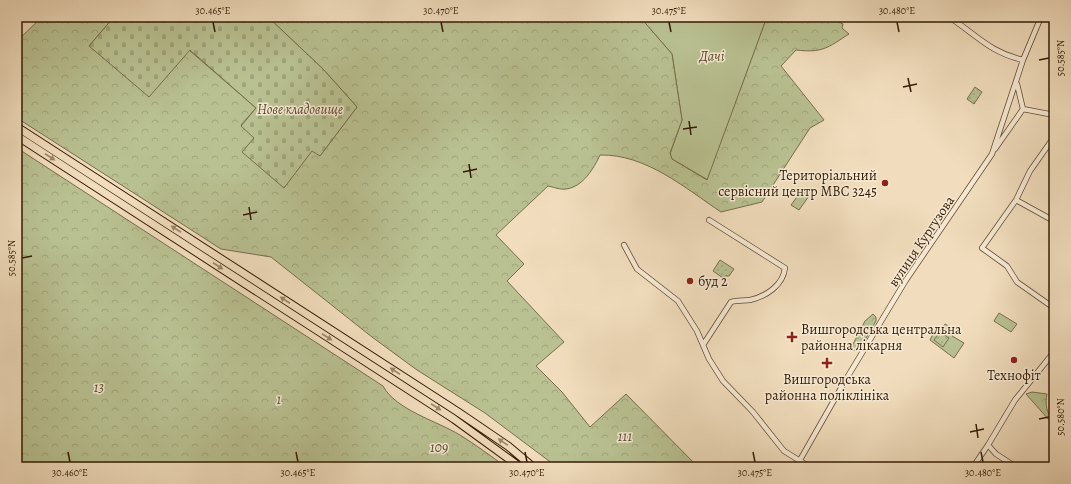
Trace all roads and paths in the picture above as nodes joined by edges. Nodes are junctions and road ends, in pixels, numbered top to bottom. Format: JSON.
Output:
{"nodes":[{"id":1,"x":949,"y":17,"type":"edge"},
{"id":2,"x":1041,"y":17,"type":"edge"},
{"id":3,"x":1022,"y":60,"type":"junction"},
{"id":4,"x":1017,"y":79,"type":"junction"},
{"id":5,"x":1023,"y":109,"type":"junction"},
{"id":6,"x":1054,"y":115,"type":"edge"},
{"id":7,"x":17,"y":126,"type":"edge"},
{"id":8,"x":17,"y":136,"type":"edge"},
{"id":9,"x":1054,"y":137,"type":"edge"},
{"id":10,"x":992,"y":154,"type":"junction"},
{"id":11,"x":1016,"y":200,"type":"junction"},
{"id":12,"x":709,"y":220,"type":"dead end"},
{"id":13,"x":1054,"y":222,"type":"edge"},
{"id":14,"x":624,"y":245,"type":"dead end"},
{"id":15,"x":1054,"y":308,"type":"edge"},
{"id":16,"x":703,"y":345,"type":"junction"},
{"id":17,"x":1054,"y":352,"type":"edge"},
{"id":18,"x":988,"y":445,"type":"junction"},
{"id":19,"x":801,"y":460,"type":"junction"},
{"id":20,"x":520,"y":467,"type":"edge"},
{"id":21,"x":533,"y":467,"type":"edge"},
{"id":22,"x":796,"y":467,"type":"edge"},
{"id":23,"x":810,"y":467,"type":"edge"},
{"id":24,"x":973,"y":467,"type":"edge"},
{"id":25,"x":1016,"y":467,"type":"edge"}],
"edges":[{"from":1,"to":3,"type":"street"},
{"from":2,"to":3,"type":"street","name":"вулиця Кургузова"},
{"from":3,"to":4,"type":"street","name":"вулиця Кургузова"},
{"from":4,"to":5,"type":"street"},
{"from":4,"to":10,"type":"street","name":"вулиця Кургузова"},
{"from":5,"to":6,"type":"street"},
{"from":5,"to":10,"type":"street"},
{"from":21,"to":7,"type":"main road","one_way":true},
{"from":8,"to":20,"type":"main road","one_way":true},
{"from":9,"to":11,"type":"street"},
{"from":10,"to":19,"type":"street","name":"вулиця Кургузова"},
{"from":11,"to":13,"type":"street"},
{"from":11,"to":15,"type":"street"},
{"from":12,"to":16,"type":"street"},
{"from":14,"to":16,"type":"street"},
{"from":16,"to":19,"type":"street"},
{"from":17,"to":18,"type":"street"},
{"from":18,"to":24,"type":"street"},
{"from":18,"to":25,"type":"street"},
{"from":19,"to":22,"type":"street","name":"вулиця Кургузова"},
{"from":19,"to":23,"type":"street"}]}
